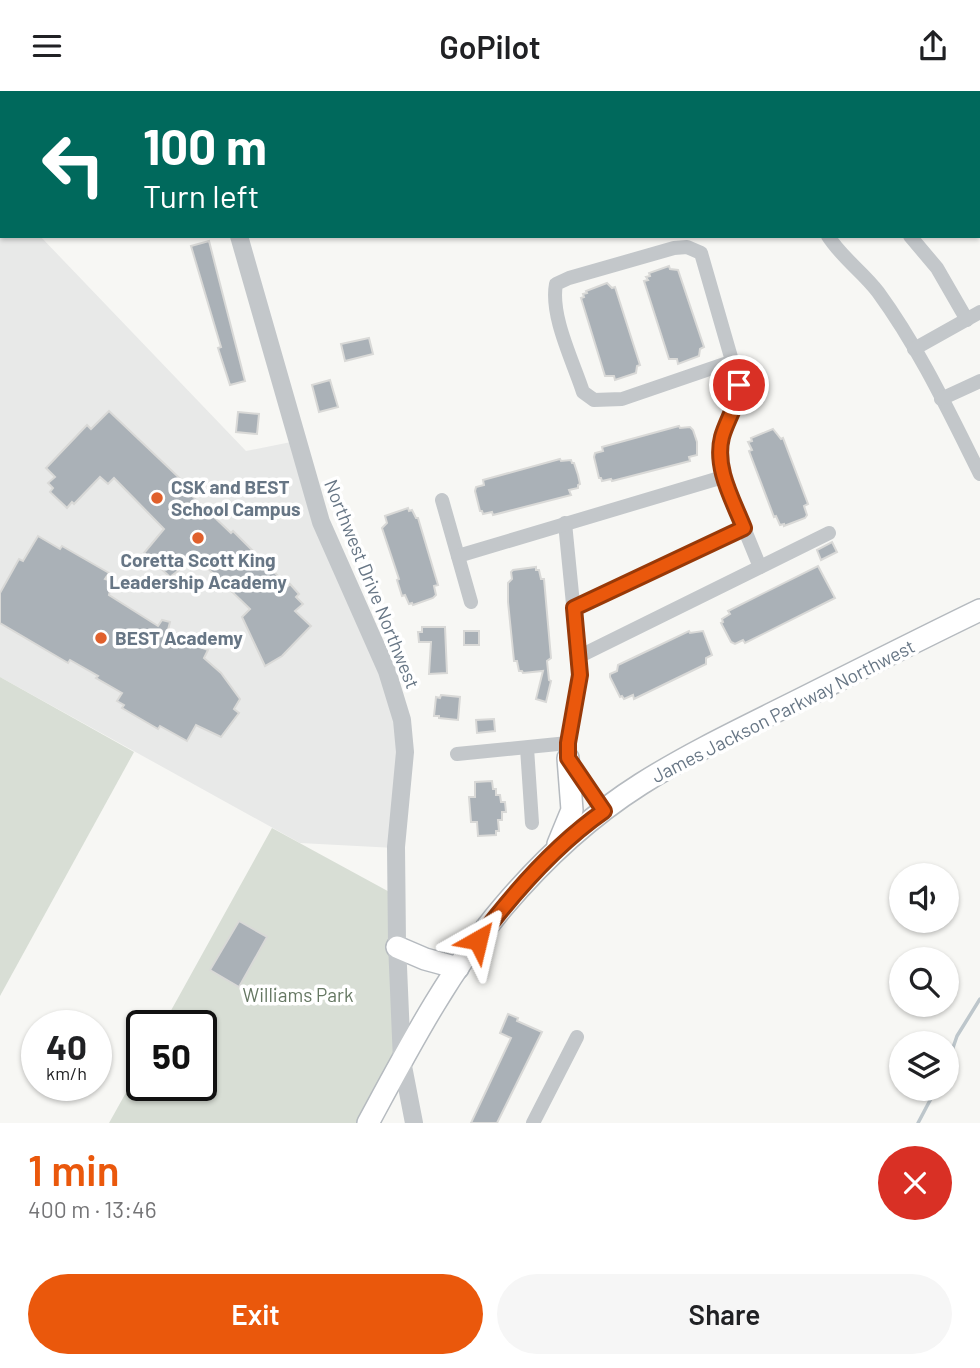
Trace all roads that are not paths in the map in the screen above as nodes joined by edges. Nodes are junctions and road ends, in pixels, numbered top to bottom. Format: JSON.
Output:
{"nodes":[{"id":1,"x":240,"y":238,"type":"edge"},
{"id":2,"x":829,"y":238,"type":"edge"},
{"id":3,"x":912,"y":238,"type":"edge"},
{"id":4,"x":980,"y":312,"type":"edge"},
{"id":5,"x":967,"y":320,"type":"junction"},
{"id":6,"x":914,"y":349,"type":"junction"},
{"id":7,"x":733,"y":361,"type":"junction"},
{"id":8,"x":980,"y":381,"type":"edge"},
{"id":9,"x":942,"y":399,"type":"junction"},
{"id":10,"x":975,"y":451,"type":"edge"},
{"id":11,"x":980,"y":474,"type":"edge"},
{"id":12,"x":723,"y":477,"type":"junction"},
{"id":13,"x":442,"y":500,"type":"dead end"},
{"id":14,"x":565,"y":523,"type":"junction"},
{"id":15,"x":744,"y":528,"type":"junction"},
{"id":16,"x":829,"y":533,"type":"dead end"},
{"id":17,"x":458,"y":556,"type":"junction"},
{"id":18,"x":760,"y":567,"type":"junction"},
{"id":19,"x":471,"y":603,"type":"dead end"},
{"id":20,"x":574,"y":608,"type":"junction"},
{"id":21,"x":980,"y":610,"type":"edge"},
{"id":22,"x":578,"y":657,"type":"junction"},
{"id":23,"x":527,"y":748,"type":"junction"},
{"id":24,"x":568,"y":751,"type":"junction"},
{"id":25,"x":457,"y":754,"type":"dead end"},
{"id":26,"x":604,"y":811,"type":"junction"},
{"id":27,"x":532,"y":823,"type":"dead end"},
{"id":28,"x":552,"y":855,"type":"junction"},
{"id":29,"x":397,"y":947,"type":"junction"},
{"id":30,"x":458,"y":968,"type":"junction"},
{"id":31,"x":577,"y":1037,"type":"dead end"},
{"id":32,"x":402,"y":1061,"type":"junction"},
{"id":33,"x":368,"y":1123,"type":"edge"},
{"id":34,"x":414,"y":1123,"type":"edge"},
{"id":35,"x":533,"y":1123,"type":"edge"}],
"edges":[{"from":1,"to":29,"type":"street","name":"Northwest Drive Northwest"},
{"from":2,"to":6,"type":"street"},
{"from":3,"to":5,"type":"street"},
{"from":4,"to":5,"type":"street"},
{"from":5,"to":6,"type":"street"},
{"from":6,"to":9,"type":"street"},
{"from":7,"to":7,"type":"street"},
{"from":7,"to":12,"type":"street"},
{"from":8,"to":9,"type":"street"},
{"from":9,"to":10,"type":"street"},
{"from":10,"to":11,"type":"street"},
{"from":12,"to":14,"type":"street"},
{"from":12,"to":15,"type":"street"},
{"from":13,"to":17,"type":"street"},
{"from":14,"to":17,"type":"street"},
{"from":14,"to":20,"type":"street"},
{"from":15,"to":18,"type":"street"},
{"from":15,"to":20,"type":"street"},
{"from":16,"to":18,"type":"street"},
{"from":17,"to":19,"type":"street"},
{"from":18,"to":22,"type":"street"},
{"from":20,"to":22,"type":"street"},
{"from":21,"to":26,"type":"main road","name":"James Jackson Parkway Northwest"},
{"from":22,"to":24,"type":"street"},
{"from":23,"to":24,"type":"street"},
{"from":23,"to":25,"type":"street"},
{"from":23,"to":27,"type":"street"},
{"from":24,"to":26,"type":"street"},
{"from":24,"to":28,"type":"main road"},
{"from":26,"to":28,"type":"main road","name":"James Jackson Parkway Northwest"},
{"from":28,"to":30,"type":"main road","name":"James Jackson Parkway Northwest"},
{"from":29,"to":30,"type":"main road"},
{"from":29,"to":32,"type":"street","name":"Northwest Drive Northwest"},
{"from":30,"to":32,"type":"main road","name":"James Jackson Parkway Northwest"},
{"from":31,"to":35,"type":"street"},
{"from":32,"to":33,"type":"main road","name":"James Jackson Parkway Northwest"},
{"from":32,"to":34,"type":"street","name":"Northwest Drive Northwest"}]}
